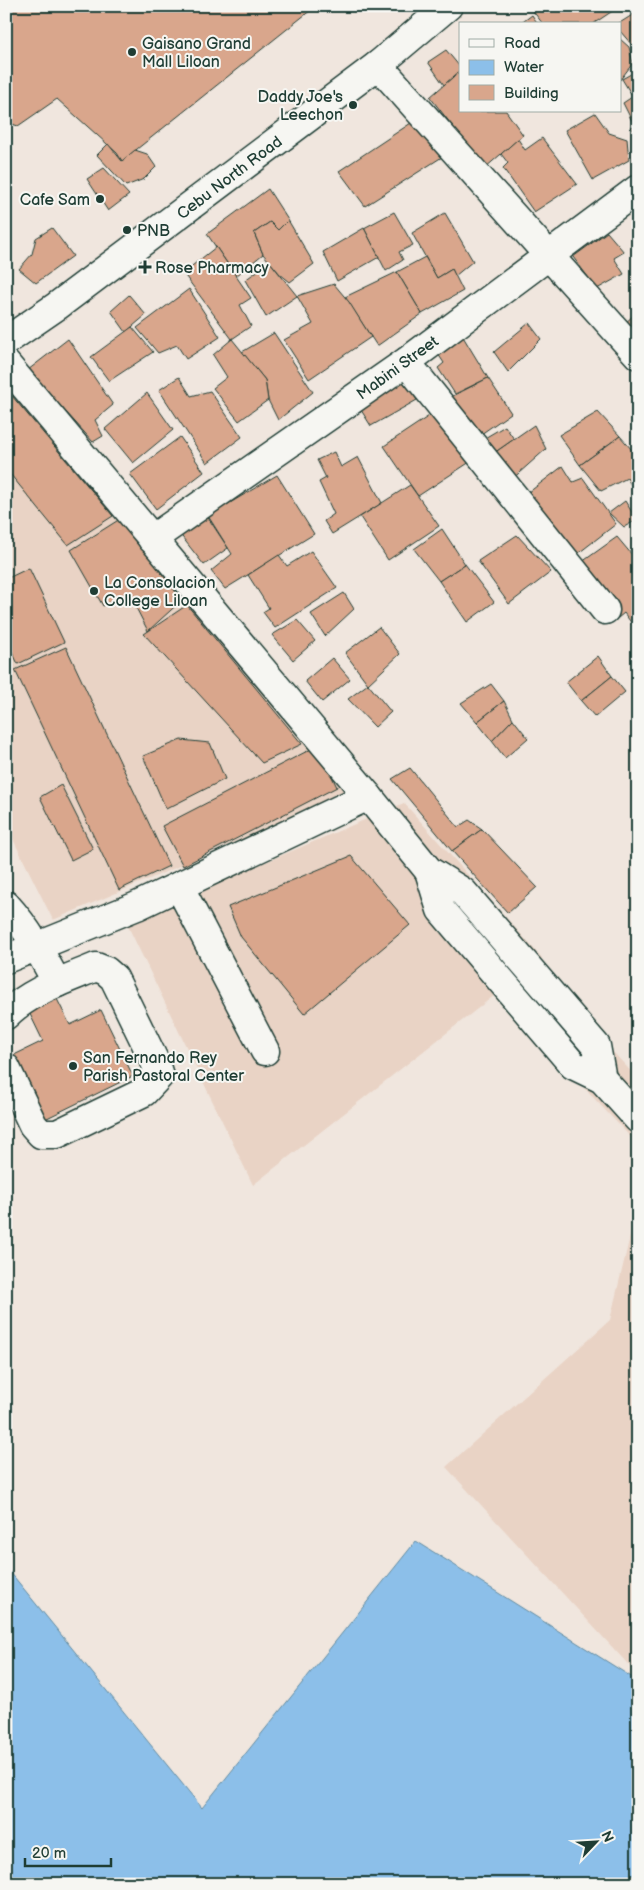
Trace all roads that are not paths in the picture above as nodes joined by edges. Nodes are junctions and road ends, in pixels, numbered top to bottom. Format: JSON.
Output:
{"nodes":[{"id":1,"x":448,"y":6,"type":"edge"},
{"id":2,"x":378,"y":65,"type":"junction"},
{"id":3,"x":637,"y":191,"type":"edge"},
{"id":4,"x":548,"y":256,"type":"junction"},
{"id":5,"x":6,"y":341,"type":"edge"},
{"id":6,"x":638,"y":355,"type":"edge"},
{"id":7,"x":406,"y":362,"type":"junction"},
{"id":8,"x":6,"y":364,"type":"edge"},
{"id":9,"x":152,"y":539,"type":"junction"},
{"id":10,"x":605,"y":610,"type":"dead end"},
{"id":11,"x":368,"y":796,"type":"junction"},
{"id":12,"x":179,"y":886,"type":"junction"},
{"id":13,"x":6,"y":905,"type":"edge"},
{"id":14,"x":38,"y":946,"type":"junction"},
{"id":15,"x":6,"y":959,"type":"edge"},
{"id":16,"x":57,"y":983,"type":"junction"},
{"id":17,"x":6,"y":1015,"type":"edge"},
{"id":18,"x":265,"y":1051,"type":"dead end"},
{"id":19,"x":6,"y":1068,"type":"edge"},
{"id":20,"x":632,"y":1103,"type":"edge"}],
"edges":[{"from":1,"to":2,"type":"main road","name":"Cebu North Road"},
{"from":2,"to":4,"type":"main road"},
{"from":2,"to":5,"type":"main road","name":"Cebu North Road"},
{"from":3,"to":4,"type":"main road","name":"Mabini Street"},
{"from":4,"to":6,"type":"main road"},
{"from":4,"to":7,"type":"main road","name":"Mabini Street"},
{"from":7,"to":9,"type":"main road","name":"Mabini Street"},
{"from":7,"to":10,"type":"main road"},
{"from":8,"to":9,"type":"main road"},
{"from":9,"to":11,"type":"main road"},
{"from":11,"to":12,"type":"main road"},
{"from":11,"to":20,"type":"main road"},
{"from":12,"to":14,"type":"main road"},
{"from":12,"to":18,"type":"main road"},
{"from":13,"to":14,"type":"main road"},
{"from":14,"to":15,"type":"main road"},
{"from":14,"to":16,"type":"main road"},
{"from":16,"to":17,"type":"main road"},
{"from":16,"to":19,"type":"main road"}]}
